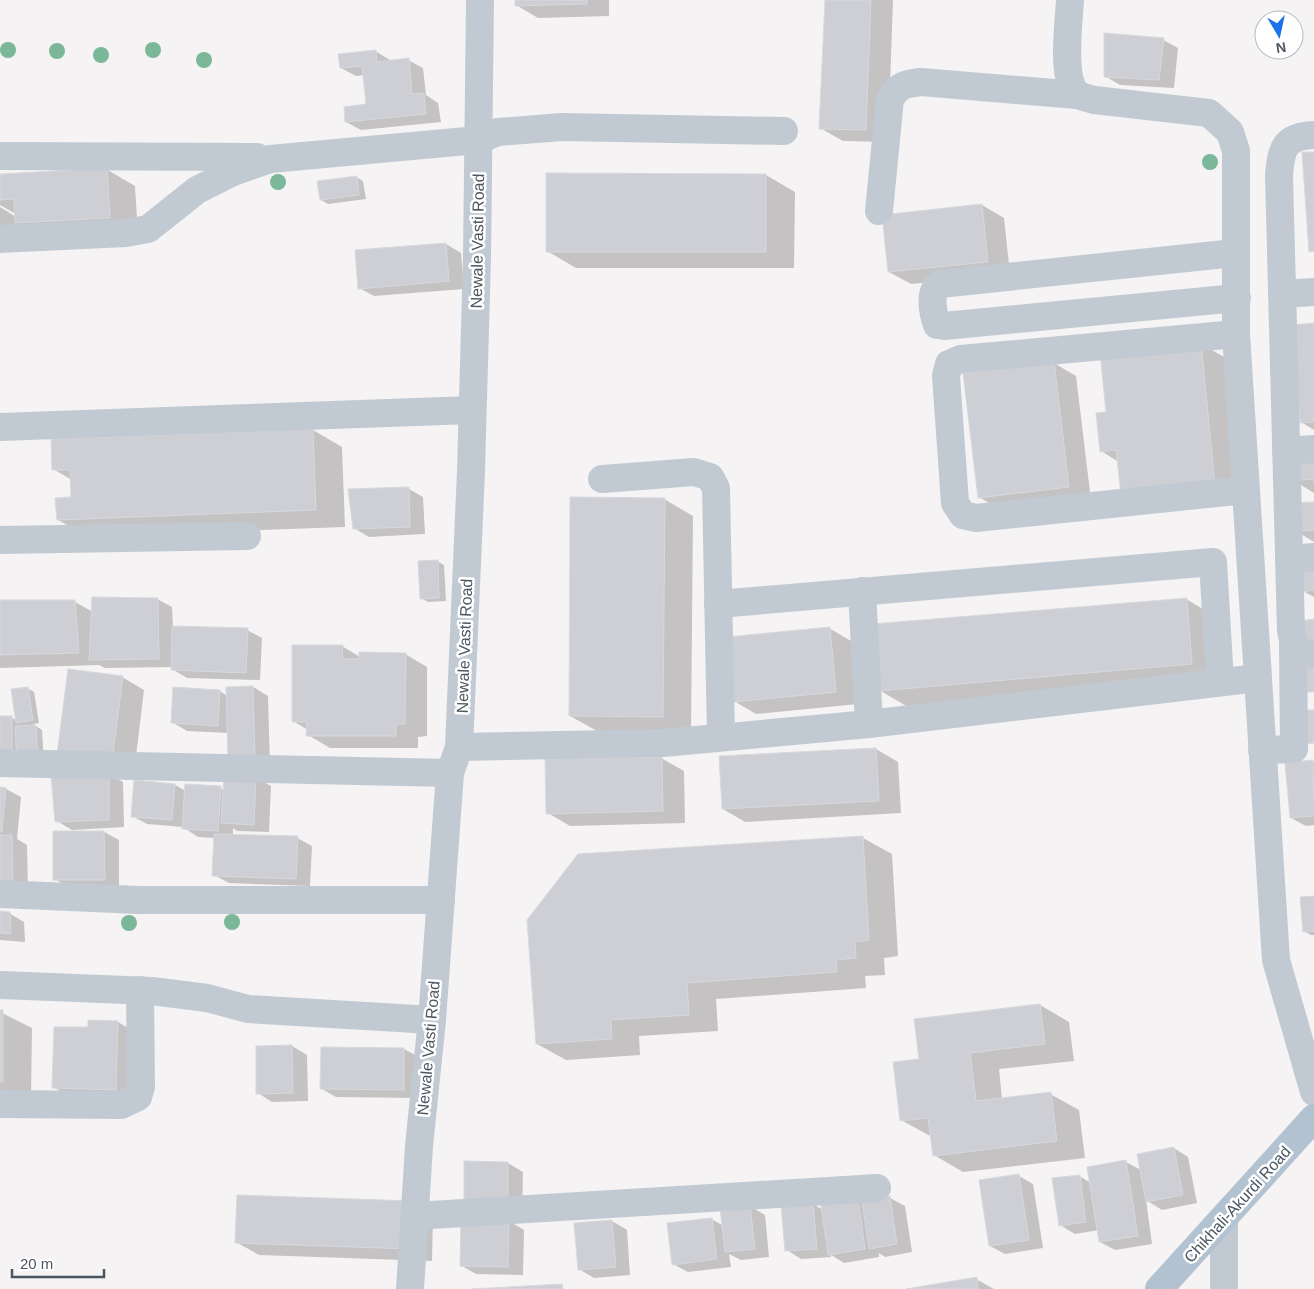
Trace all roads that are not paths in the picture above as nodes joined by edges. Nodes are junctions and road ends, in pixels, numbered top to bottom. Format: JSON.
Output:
{"nodes":[{"id":1,"x":480,"y":0,"type":"edge"},
{"id":2,"x":1070,"y":0,"type":"edge"},
{"id":3,"x":1077,"y":95,"type":"junction"},
{"id":4,"x":784,"y":130,"type":"dead end"},
{"id":5,"x":1314,"y":135,"type":"edge"},
{"id":6,"x":478,"y":140,"type":"junction"},
{"id":7,"x":0,"y":156,"type":"edge"},
{"id":8,"x":288,"y":157,"type":"junction"},
{"id":9,"x":879,"y":211,"type":"dead end"},
{"id":10,"x":0,"y":239,"type":"edge"},
{"id":11,"x":1235,"y":252,"type":"junction"},
{"id":12,"x":1314,"y":292,"type":"edge"},
{"id":13,"x":1282,"y":294,"type":"junction"},
{"id":14,"x":1237,"y":298,"type":"junction"},
{"id":15,"x":1236,"y":334,"type":"junction"},
{"id":16,"x":1285,"y":402,"type":"junction"},
{"id":17,"x":1241,"y":405,"type":"junction"},
{"id":18,"x":472,"y":410,"type":"junction"},
{"id":19,"x":0,"y":427,"type":"edge"},
{"id":20,"x":1314,"y":450,"type":"edge"},
{"id":21,"x":1286,"y":451,"type":"junction"},
{"id":22,"x":602,"y":479,"type":"dead end"},
{"id":23,"x":1246,"y":490,"type":"junction"},
{"id":24,"x":247,"y":536,"type":"dead end"},
{"id":25,"x":0,"y":540,"type":"edge"},
{"id":26,"x":1301,"y":558,"type":"edge"},
{"id":27,"x":862,"y":591,"type":"junction"},
{"id":28,"x":718,"y":604,"type":"junction"},
{"id":29,"x":1303,"y":649,"type":"edge"},
{"id":30,"x":1258,"y":678,"type":"junction"},
{"id":31,"x":1220,"y":682,"type":"junction"},
{"id":32,"x":869,"y":724,"type":"junction"},
{"id":33,"x":721,"y":737,"type":"junction"},
{"id":34,"x":459,"y":746,"type":"junction"},
{"id":35,"x":1304,"y":749,"type":"edge"},
{"id":36,"x":1262,"y":750,"type":"junction"},
{"id":37,"x":0,"y":763,"type":"edge"},
{"id":38,"x":450,"y":773,"type":"junction"},
{"id":39,"x":0,"y":894,"type":"edge"},
{"id":40,"x":441,"y":900,"type":"junction"},
{"id":41,"x":0,"y":985,"type":"edge"},
{"id":42,"x":140,"y":990,"type":"junction"},
{"id":43,"x":432,"y":1020,"type":"junction"},
{"id":44,"x":1314,"y":1092,"type":"edge"},
{"id":45,"x":0,"y":1104,"type":"edge"},
{"id":46,"x":1314,"y":1118,"type":"edge"},
{"id":47,"x":877,"y":1188,"type":"dead end"},
{"id":48,"x":414,"y":1216,"type":"junction"},
{"id":49,"x":1224,"y":1218,"type":"junction"},
{"id":50,"x":410,"y":1289,"type":"edge"},
{"id":51,"x":1160,"y":1289,"type":"edge"},
{"id":52,"x":1224,"y":1289,"type":"edge"}],
"edges":[{"from":1,"to":6,"type":"street","name":"Newale Vasti Road"},
{"from":2,"to":3,"type":"street"},
{"from":3,"to":9,"type":"street"},
{"from":3,"to":11,"type":"street"},
{"from":4,"to":6,"type":"street"},
{"from":5,"to":13,"type":"street"},
{"from":6,"to":8,"type":"street"},
{"from":6,"to":18,"type":"street","name":"Newale Vasti Road"},
{"from":7,"to":8,"type":"street"},
{"from":8,"to":10,"type":"street"},
{"from":11,"to":14,"type":"street"},
{"from":11,"to":14,"type":"street"},
{"from":12,"to":13,"type":"street"},
{"from":13,"to":16,"type":"street"},
{"from":14,"to":15,"type":"street"},
{"from":15,"to":17,"type":"street"},
{"from":15,"to":23,"type":"street"},
{"from":16,"to":17,"type":"street"},
{"from":16,"to":21,"type":"street"},
{"from":17,"to":23,"type":"street"},
{"from":18,"to":19,"type":"street"},
{"from":18,"to":34,"type":"street","name":"Newale Vasti Road"},
{"from":20,"to":21,"type":"street"},
{"from":21,"to":26,"type":"street"},
{"from":22,"to":28,"type":"street"},
{"from":23,"to":30,"type":"street"},
{"from":24,"to":25,"type":"street"},
{"from":26,"to":29,"type":"street"},
{"from":27,"to":28,"type":"street"},
{"from":27,"to":31,"type":"street"},
{"from":27,"to":32,"type":"street"},
{"from":28,"to":33,"type":"street"},
{"from":29,"to":35,"type":"street"},
{"from":30,"to":31,"type":"street"},
{"from":30,"to":36,"type":"street"},
{"from":31,"to":32,"type":"street"},
{"from":32,"to":33,"type":"street"},
{"from":33,"to":34,"type":"street"},
{"from":34,"to":38,"type":"street","name":"Newale Vasti Road"},
{"from":35,"to":36,"type":"street"},
{"from":36,"to":44,"type":"street"},
{"from":37,"to":38,"type":"street"},
{"from":38,"to":40,"type":"street","name":"Newale Vasti Road"},
{"from":39,"to":40,"type":"street"},
{"from":40,"to":43,"type":"street","name":"Newale Vasti Road"},
{"from":41,"to":42,"type":"street"},
{"from":42,"to":43,"type":"street"},
{"from":42,"to":45,"type":"street"},
{"from":43,"to":48,"type":"street","name":"Newale Vasti Road"},
{"from":46,"to":49,"type":"main road","name":"Chikhali-Akurdi Road"},
{"from":47,"to":48,"type":"street"},
{"from":48,"to":50,"type":"street","name":"Newale Vasti Road"},
{"from":49,"to":51,"type":"main road","name":"Chikhali-Akurdi Road"},
{"from":49,"to":52,"type":"street"}]}
